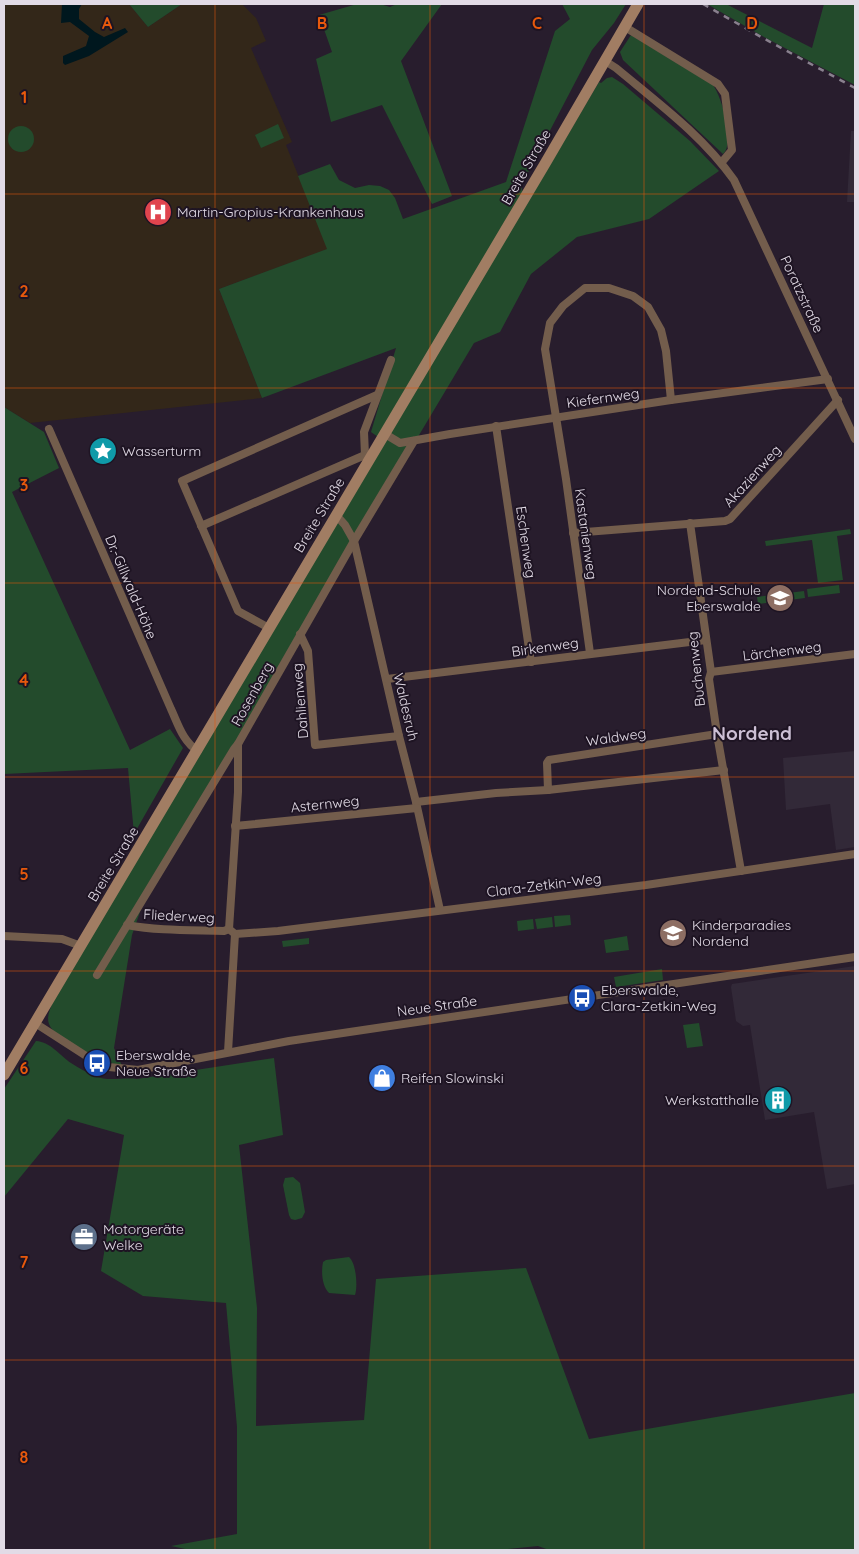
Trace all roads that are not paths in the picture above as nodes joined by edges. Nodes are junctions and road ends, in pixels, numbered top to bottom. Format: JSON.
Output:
{"nodes":[{"id":1,"x":638,"y":4,"type":"edge"},
{"id":2,"x":625,"y":26,"type":"junction"},
{"id":3,"x":605,"y":61,"type":"junction"},
{"id":4,"x":722,"y":162,"type":"junction"},
{"id":5,"x":391,"y":360,"type":"dead end"},
{"id":6,"x":828,"y":379,"type":"junction"},
{"id":7,"x":377,"y":395,"type":"junction"},
{"id":8,"x":671,"y":400,"type":"junction"},
{"id":9,"x":838,"y":400,"type":"junction"},
{"id":10,"x":556,"y":417,"type":"junction"},
{"id":11,"x":496,"y":426,"type":"junction"},
{"id":12,"x":49,"y":429,"type":"dead end"},
{"id":13,"x":385,"y":434,"type":"junction"},
{"id":14,"x":855,"y":438,"type":"edge"},
{"id":15,"x":414,"y":441,"type":"junction"},
{"id":16,"x":368,"y":457,"type":"junction"},
{"id":17,"x":336,"y":515,"type":"junction"},
{"id":18,"x":690,"y":523,"type":"junction"},
{"id":19,"x":201,"y":526,"type":"junction"},
{"id":20,"x":573,"y":533,"type":"junction"},
{"id":21,"x":354,"y":541,"type":"junction"},
{"id":22,"x":269,"y":628,"type":"junction"},
{"id":23,"x":300,"y":634,"type":"junction"},
{"id":24,"x":706,"y":640,"type":"junction"},
{"id":25,"x":590,"y":654,"type":"junction"},
{"id":26,"x":855,"y":654,"type":"edge"},
{"id":27,"x":531,"y":662,"type":"junction"},
{"id":28,"x":711,"y":672,"type":"junction"},
{"id":29,"x":387,"y":679,"type":"junction"},
{"id":30,"x":717,"y":734,"type":"junction"},
{"id":31,"x":399,"y":736,"type":"junction"},
{"id":32,"x":238,"y":744,"type":"junction"},
{"id":33,"x":198,"y":751,"type":"junction"},
{"id":34,"x":724,"y":770,"type":"junction"},
{"id":35,"x":548,"y":790,"type":"junction"},
{"id":36,"x":417,"y":805,"type":"junction"},
{"id":37,"x":236,"y":826,"type":"junction"},
{"id":38,"x":855,"y":854,"type":"edge"},
{"id":39,"x":740,"y":871,"type":"junction"},
{"id":40,"x":440,"y":910,"type":"junction"},
{"id":41,"x":126,"y":924,"type":"junction"},
{"id":42,"x":232,"y":932,"type":"junction"},
{"id":43,"x":4,"y":936,"type":"edge"},
{"id":44,"x":82,"y":946,"type":"junction"},
{"id":45,"x":855,"y":957,"type":"edge"},
{"id":46,"x":97,"y":974,"type":"dead end"},
{"id":47,"x":35,"y":1023,"type":"junction"},
{"id":48,"x":228,"y":1052,"type":"junction"},
{"id":49,"x":4,"y":1075,"type":"edge"}],
"edges":[{"from":1,"to":2,"type":"main road","name":"Breite Straße"},
{"from":2,"to":3,"type":"main road","name":"Breite Straße"},
{"from":2,"to":4,"type":"street"},
{"from":3,"to":4,"type":"street","name":"Poratzstraße"},
{"from":3,"to":13,"type":"main road","name":"Breite Straße"},
{"from":4,"to":6,"type":"street","name":"Poratzstraße"},
{"from":5,"to":7,"type":"street"},
{"from":6,"to":8,"type":"street","name":"Kiefernweg"},
{"from":6,"to":9,"type":"street","name":"Poratzstraße"},
{"from":7,"to":16,"type":"street"},
{"from":7,"to":19,"type":"street"},
{"from":8,"to":10,"type":"street","name":"Kiefernweg"},
{"from":8,"to":10,"type":"street"},
{"from":9,"to":14,"type":"street","name":"Poratzstraße"},
{"from":9,"to":18,"type":"street","name":"Akazienweg"},
{"from":10,"to":11,"type":"street","name":"Kiefernweg"},
{"from":10,"to":20,"type":"street","name":"Kastanienweg"},
{"from":11,"to":15,"type":"street","name":"Kiefernweg"},
{"from":11,"to":27,"type":"street","name":"Eschenweg"},
{"from":12,"to":33,"type":"street","name":"Dr.-Gillwald-Höhe"},
{"from":13,"to":15,"type":"street","name":"Kiefernweg"},
{"from":13,"to":16,"type":"main road","name":"Breite Straße"},
{"from":15,"to":21,"type":"street","name":"Rosenberg"},
{"from":16,"to":17,"type":"main road","name":"Breite Straße"},
{"from":16,"to":19,"type":"street"},
{"from":17,"to":21,"type":"street","name":"Waldesruh"},
{"from":17,"to":22,"type":"main road","name":"Breite Straße"},
{"from":18,"to":20,"type":"street","name":"Akazienweg"},
{"from":18,"to":24,"type":"street","name":"Buchenweg"},
{"from":19,"to":22,"type":"street"},
{"from":20,"to":25,"type":"street","name":"Kastanienweg"},
{"from":21,"to":23,"type":"street","name":"Rosenberg"},
{"from":21,"to":29,"type":"street","name":"Waldesruh"},
{"from":22,"to":33,"type":"main road","name":"Breite Straße"},
{"from":23,"to":31,"type":"street","name":"Dahlienweg"},
{"from":23,"to":32,"type":"street","name":"Rosenberg"},
{"from":24,"to":25,"type":"street","name":"Birkenweg"},
{"from":24,"to":28,"type":"street","name":"Buchenweg"},
{"from":25,"to":27,"type":"street","name":"Birkenweg"},
{"from":26,"to":28,"type":"street","name":"Lärchenweg"},
{"from":27,"to":29,"type":"street","name":"Birkenweg"},
{"from":28,"to":30,"type":"street","name":"Buchenweg"},
{"from":29,"to":31,"type":"street","name":"Waldesruh"},
{"from":30,"to":34,"type":"street","name":"Buchenweg"},
{"from":30,"to":35,"type":"street","name":"Waldweg"},
{"from":31,"to":36,"type":"street","name":"Waldesruh"},
{"from":32,"to":37,"type":"street","name":"Rosenberg"},
{"from":32,"to":41,"type":"street"},
{"from":33,"to":44,"type":"main road","name":"Breite Straße"},
{"from":34,"to":35,"type":"street"},
{"from":34,"to":39,"type":"street","name":"Buchenweg"},
{"from":35,"to":36,"type":"street"},
{"from":36,"to":37,"type":"street","name":"Asternweg"},
{"from":36,"to":40,"type":"street","name":"Waldesruh"},
{"from":37,"to":42,"type":"street","name":"Rosenberg"},
{"from":38,"to":39,"type":"street","name":"Clara-Zetkin-Weg"},
{"from":39,"to":40,"type":"street","name":"Clara-Zetkin-Weg"},
{"from":40,"to":42,"type":"street","name":"Clara-Zetkin-Weg"},
{"from":41,"to":42,"type":"street","name":"Fliederweg"},
{"from":41,"to":46,"type":"street"},
{"from":42,"to":48,"type":"street","name":"Rosenberg"},
{"from":43,"to":44,"type":"street"},
{"from":44,"to":47,"type":"main road","name":"Breite Straße"},
{"from":45,"to":48,"type":"street","name":"Neue Straße"},
{"from":47,"to":48,"type":"street","name":"Neue Straße"},
{"from":47,"to":49,"type":"main road","name":"Breite Straße"}]}
